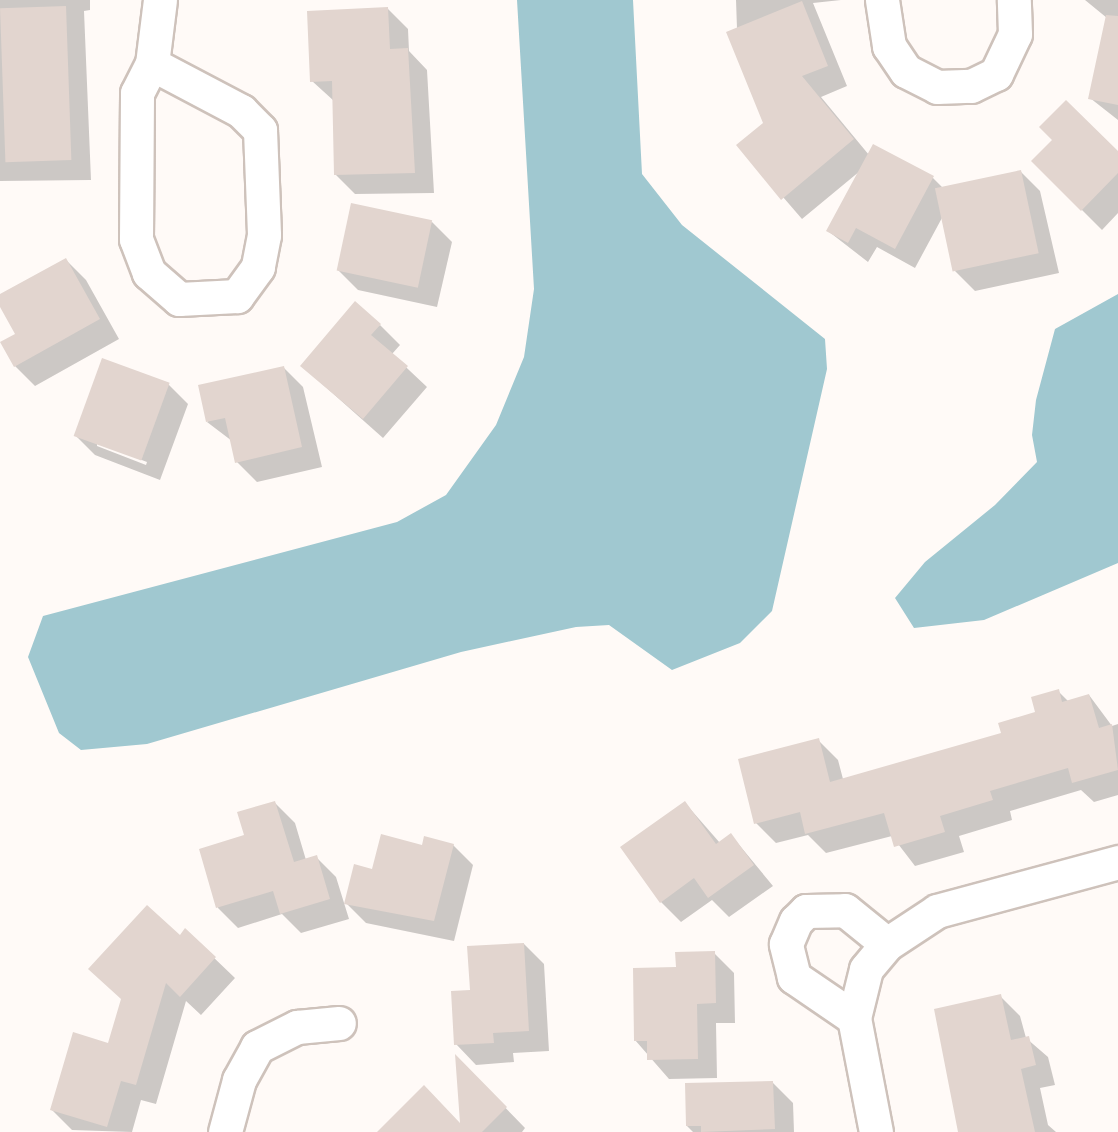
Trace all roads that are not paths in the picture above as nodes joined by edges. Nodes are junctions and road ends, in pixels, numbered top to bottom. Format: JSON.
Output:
{"nodes":[{"id":1,"x":160,"y":0,"type":"edge"},
{"id":2,"x":882,"y":0,"type":"edge"},
{"id":3,"x":1014,"y":0,"type":"edge"},
{"id":4,"x":153,"y":64,"type":"junction"},
{"id":5,"x":1118,"y":862,"type":"edge"},
{"id":6,"x":887,"y":944,"type":"junction"},
{"id":7,"x":855,"y":1017,"type":"junction"},
{"id":8,"x":339,"y":1023,"type":"dead end"},
{"id":9,"x":225,"y":1132,"type":"edge"},
{"id":10,"x":876,"y":1132,"type":"edge"}],
"edges":[{"from":1,"to":4,"type":"street"},
{"from":2,"to":3,"type":"street"},
{"from":4,"to":4,"type":"street"},
{"from":5,"to":6,"type":"street"},
{"from":6,"to":7,"type":"street"},
{"from":6,"to":7,"type":"street"},
{"from":7,"to":10,"type":"street"},
{"from":8,"to":9,"type":"street"}]}
